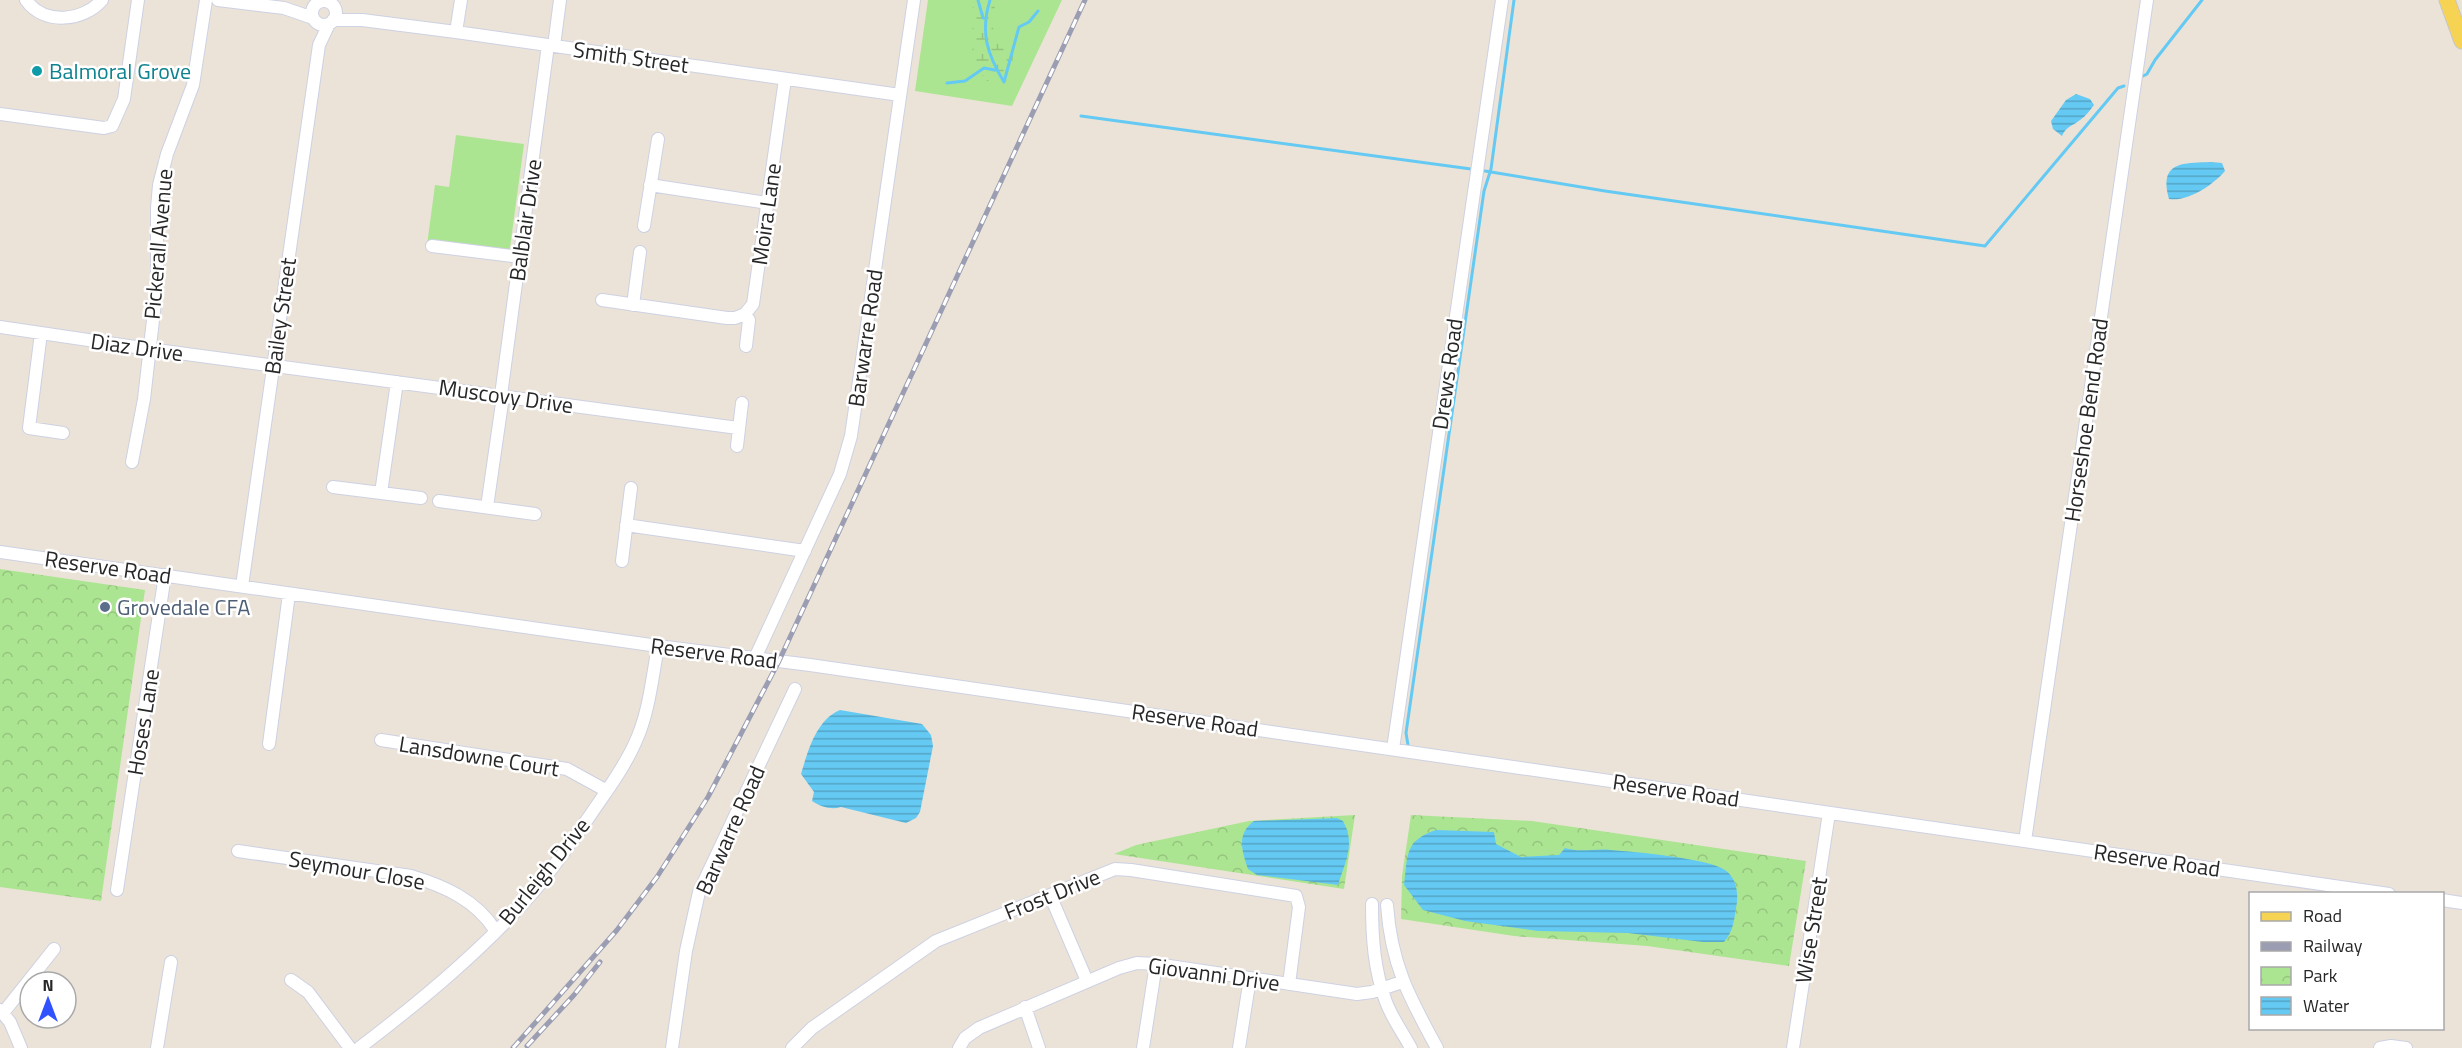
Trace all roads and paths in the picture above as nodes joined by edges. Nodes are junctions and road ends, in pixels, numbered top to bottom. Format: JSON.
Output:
{"nodes":[{"id":1,"x":26,"y":0,"type":"edge"},
{"id":2,"x":102,"y":0,"type":"edge"},
{"id":3,"x":138,"y":0,"type":"edge"},
{"id":4,"x":206,"y":0,"type":"edge"},
{"id":5,"x":218,"y":0,"type":"edge"},
{"id":6,"x":461,"y":0,"type":"edge"},
{"id":7,"x":560,"y":0,"type":"edge"},
{"id":8,"x":914,"y":0,"type":"edge"},
{"id":9,"x":1502,"y":0,"type":"edge"},
{"id":10,"x":2147,"y":0,"type":"edge"},
{"id":11,"x":2447,"y":0,"type":"edge"},
{"id":12,"x":324,"y":10,"type":"edge"},
{"id":13,"x":456,"y":32,"type":"junction"},
{"id":14,"x":2462,"y":41,"type":"edge"},
{"id":15,"x":551,"y":45,"type":"junction"},
{"id":16,"x":785,"y":79,"type":"junction"},
{"id":17,"x":900,"y":95,"type":"junction"},
{"id":18,"x":0,"y":114,"type":"edge"},
{"id":19,"x":658,"y":139,"type":"dead end"},
{"id":20,"x":650,"y":186,"type":"junction"},
{"id":21,"x":767,"y":203,"type":"junction"},
{"id":22,"x":644,"y":226,"type":"dead end"},
{"id":23,"x":432,"y":246,"type":"dead end"},
{"id":24,"x":639,"y":252,"type":"dead end"},
{"id":25,"x":520,"y":257,"type":"junction"},
{"id":26,"x":602,"y":300,"type":"dead end"},
{"id":27,"x":633,"y":305,"type":"junction"},
{"id":28,"x":745,"y":314,"type":"junction"},
{"id":29,"x":0,"y":327,"type":"edge"},
{"id":30,"x":41,"y":333,"type":"junction"},
{"id":31,"x":746,"y":346,"type":"dead end"},
{"id":32,"x":148,"y":349,"type":"junction"},
{"id":33,"x":273,"y":365,"type":"junction"},
{"id":34,"x":397,"y":382,"type":"junction"},
{"id":35,"x":502,"y":395,"type":"junction"},
{"id":36,"x":742,"y":403,"type":"dead end"},
{"id":37,"x":738,"y":428,"type":"junction"},
{"id":38,"x":63,"y":433,"type":"dead end"},
{"id":39,"x":737,"y":446,"type":"dead end"},
{"id":40,"x":132,"y":462,"type":"dead end"},
{"id":41,"x":333,"y":486,"type":"dead end"},
{"id":42,"x":631,"y":488,"type":"dead end"},
{"id":43,"x":381,"y":493,"type":"junction"},
{"id":44,"x":421,"y":498,"type":"dead end"},
{"id":45,"x":439,"y":501,"type":"dead end"},
{"id":46,"x":487,"y":507,"type":"junction"},
{"id":47,"x":535,"y":514,"type":"dead end"},
{"id":48,"x":626,"y":525,"type":"junction"},
{"id":49,"x":805,"y":551,"type":"junction"},
{"id":50,"x":0,"y":552,"type":"edge"},
{"id":51,"x":622,"y":561,"type":"dead end"},
{"id":52,"x":165,"y":576,"type":"junction"},
{"id":53,"x":242,"y":586,"type":"junction"},
{"id":54,"x":289,"y":594,"type":"junction"},
{"id":55,"x":658,"y":646,"type":"junction"},
{"id":56,"x":755,"y":658,"type":"junction"},
{"id":57,"x":795,"y":689,"type":"dead end"},
{"id":58,"x":381,"y":740,"type":"dead end"},
{"id":59,"x":269,"y":744,"type":"dead end"},
{"id":60,"x":1393,"y":749,"type":"junction"},
{"id":61,"x":607,"y":791,"type":"junction"},
{"id":62,"x":1829,"y":813,"type":"junction"},
{"id":63,"x":2025,"y":841,"type":"junction"},
{"id":64,"x":238,"y":850,"type":"dead end"},
{"id":65,"x":117,"y":890,"type":"dead end"},
{"id":66,"x":2375,"y":892,"type":"edge"},
{"id":67,"x":1050,"y":895,"type":"junction"},
{"id":68,"x":2444,"y":900,"type":"edge"},
{"id":69,"x":2462,"y":903,"type":"edge"},
{"id":70,"x":1372,"y":904,"type":"dead end"},
{"id":71,"x":1387,"y":905,"type":"dead end"},
{"id":72,"x":495,"y":930,"type":"junction"},
{"id":73,"x":54,"y":948,"type":"dead end"},
{"id":74,"x":171,"y":962,"type":"dead end"},
{"id":75,"x":1156,"y":964,"type":"junction"},
{"id":76,"x":1250,"y":978,"type":"junction"},
{"id":77,"x":291,"y":980,"type":"dead end"},
{"id":78,"x":1087,"y":981,"type":"junction"},
{"id":79,"x":1402,"y":982,"type":"junction"},
{"id":80,"x":1289,"y":984,"type":"junction"},
{"id":81,"x":1382,"y":989,"type":"junction"},
{"id":82,"x":1025,"y":1007,"type":"junction"},
{"id":83,"x":2,"y":1011,"type":"edge"},
{"id":84,"x":21,"y":1048,"type":"edge"},
{"id":85,"x":157,"y":1048,"type":"edge"},
{"id":86,"x":350,"y":1048,"type":"edge"},
{"id":87,"x":359,"y":1048,"type":"edge"},
{"id":88,"x":672,"y":1048,"type":"edge"},
{"id":89,"x":792,"y":1048,"type":"edge"},
{"id":90,"x":959,"y":1048,"type":"edge"},
{"id":91,"x":1039,"y":1048,"type":"edge"},
{"id":92,"x":1143,"y":1048,"type":"edge"},
{"id":93,"x":1239,"y":1048,"type":"edge"},
{"id":94,"x":1411,"y":1048,"type":"edge"},
{"id":95,"x":1437,"y":1048,"type":"edge"},
{"id":96,"x":1793,"y":1048,"type":"edge"},
{"id":97,"x":2380,"y":1048,"type":"edge"},
{"id":98,"x":2406,"y":1048,"type":"edge"}],
"edges":[{"from":1,"to":2,"type":"street"},
{"from":3,"to":18,"type":"street"},
{"from":4,"to":32,"type":"street","name":"Pickerall Avenue"},
{"from":5,"to":12,"type":"street"},
{"from":6,"to":13,"type":"street"},
{"from":7,"to":15,"type":"street","name":"Balblair Drive"},
{"from":8,"to":17,"type":"street","name":"Barwarre Road"},
{"from":9,"to":60,"type":"street","name":"Drews Road"},
{"from":10,"to":63,"type":"street","name":"Horseshoe Bend Road"},
{"from":11,"to":14,"type":"main road"},
{"from":12,"to":13,"type":"street","name":"Smith Street"},
{"from":12,"to":33,"type":"street","name":"Bailey Street"},
{"from":13,"to":15,"type":"street","name":"Smith Street"},
{"from":15,"to":16,"type":"street","name":"Smith Street"},
{"from":15,"to":25,"type":"street","name":"Balblair Drive"},
{"from":16,"to":17,"type":"street","name":"Smith Street"},
{"from":16,"to":21,"type":"street","name":"Moira Lane"},
{"from":17,"to":49,"type":"street","name":"Barwarre Road"},
{"from":19,"to":20,"type":"street"},
{"from":20,"to":21,"type":"street"},
{"from":20,"to":22,"type":"street"},
{"from":21,"to":28,"type":"street","name":"Moira Lane"},
{"from":23,"to":25,"type":"street"},
{"from":24,"to":27,"type":"street"},
{"from":25,"to":35,"type":"street","name":"Balblair Drive"},
{"from":26,"to":27,"type":"street"},
{"from":27,"to":28,"type":"street"},
{"from":28,"to":31,"type":"street","name":"Moira Lane"},
{"from":29,"to":30,"type":"street","name":"Diaz Drive"},
{"from":30,"to":32,"type":"street","name":"Diaz Drive"},
{"from":30,"to":38,"type":"street"},
{"from":32,"to":33,"type":"street","name":"Diaz Drive"},
{"from":32,"to":40,"type":"street","name":"Pickerall Avenue"},
{"from":33,"to":34,"type":"street","name":"Muscovy Drive"},
{"from":33,"to":53,"type":"street","name":"Bailey Street"},
{"from":34,"to":35,"type":"street","name":"Muscovy Drive"},
{"from":34,"to":43,"type":"street"},
{"from":35,"to":37,"type":"street","name":"Muscovy Drive"},
{"from":35,"to":46,"type":"street","name":"Balblair Drive"},
{"from":36,"to":37,"type":"street"},
{"from":37,"to":39,"type":"street"},
{"from":41,"to":43,"type":"street"},
{"from":42,"to":48,"type":"street"},
{"from":43,"to":44,"type":"street"},
{"from":45,"to":46,"type":"street"},
{"from":46,"to":47,"type":"street"},
{"from":48,"to":49,"type":"street"},
{"from":48,"to":51,"type":"street"},
{"from":49,"to":56,"type":"street","name":"Barwarre Road"},
{"from":50,"to":52,"type":"street","name":"Reserve Road"},
{"from":52,"to":53,"type":"street","name":"Reserve Road"},
{"from":52,"to":65,"type":"street","name":"Hoses Lane"},
{"from":53,"to":54,"type":"street","name":"Reserve Road"},
{"from":54,"to":55,"type":"street","name":"Reserve Road"},
{"from":54,"to":59,"type":"street"},
{"from":55,"to":56,"type":"street","name":"Reserve Road"},
{"from":55,"to":61,"type":"street","name":"Burleigh Drive"},
{"from":56,"to":60,"type":"street","name":"Reserve Road"},
{"from":57,"to":88,"type":"street","name":"Barwarre Road"},
{"from":58,"to":61,"type":"street","name":"Lansdowne Court"},
{"from":60,"to":62,"type":"street","name":"Reserve Road"},
{"from":61,"to":72,"type":"street","name":"Burleigh Drive"},
{"from":62,"to":63,"type":"street","name":"Reserve Road"},
{"from":62,"to":96,"type":"street","name":"Wise Street"},
{"from":63,"to":66,"type":"street","name":"Reserve Road"},
{"from":64,"to":72,"type":"street","name":"Seymour Close"},
{"from":67,"to":78,"type":"street"},
{"from":67,"to":80,"type":"street","name":"Frost Drive"},
{"from":67,"to":89,"type":"street","name":"Frost Drive"},
{"from":68,"to":69,"type":"street"},
{"from":70,"to":81,"type":"street"},
{"from":71,"to":79,"type":"street"},
{"from":72,"to":87,"type":"street","name":"Burleigh Drive"},
{"from":73,"to":83,"type":"street"},
{"from":74,"to":85,"type":"street"},
{"from":75,"to":76,"type":"street","name":"Giovanni Drive"},
{"from":75,"to":78,"type":"street","name":"Giovanni Drive"},
{"from":75,"to":92,"type":"street"},
{"from":76,"to":80,"type":"street","name":"Giovanni Drive"},
{"from":76,"to":93,"type":"street"},
{"from":77,"to":86,"type":"street"},
{"from":78,"to":82,"type":"street","name":"Giovanni Drive"},
{"from":79,"to":81,"type":"street","name":"Giovanni Drive"},
{"from":79,"to":95,"type":"street"},
{"from":80,"to":81,"type":"street","name":"Giovanni Drive"},
{"from":81,"to":94,"type":"street"},
{"from":82,"to":90,"type":"street","name":"Giovanni Drive"},
{"from":82,"to":91,"type":"street"},
{"from":83,"to":84,"type":"street"},
{"from":97,"to":98,"type":"street"}]}
